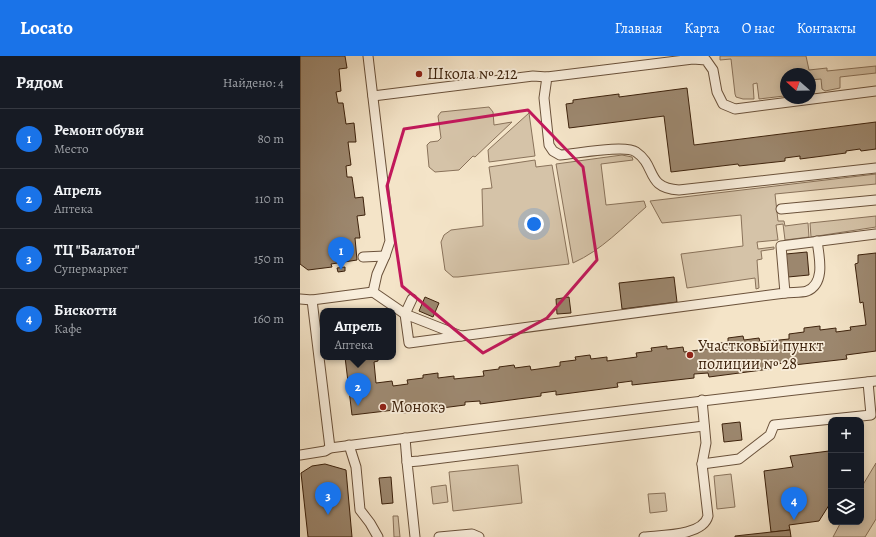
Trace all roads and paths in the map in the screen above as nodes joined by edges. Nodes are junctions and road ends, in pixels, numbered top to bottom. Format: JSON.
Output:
{"nodes":[{"id":1,"x":368,"y":56,"type":"edge"},
{"id":2,"x":547,"y":77,"type":"junction"},
{"id":3,"x":876,"y":91,"type":"edge"},
{"id":4,"x":373,"y":96,"type":"junction"},
{"id":5,"x":876,"y":168,"type":"edge"},
{"id":6,"x":876,"y":200,"type":"edge"},
{"id":7,"x":780,"y":209,"type":"dead end"},
{"id":8,"x":876,"y":234,"type":"edge"},
{"id":9,"x":817,"y":241,"type":"junction"},
{"id":10,"x":385,"y":256,"type":"junction"},
{"id":11,"x":363,"y":257,"type":"dead end"},
{"id":12,"x":373,"y":292,"type":"junction"},
{"id":13,"x":785,"y":293,"type":"junction"},
{"id":14,"x":300,"y":299,"type":"edge"},
{"id":15,"x":412,"y":299,"type":"dead end"},
{"id":16,"x":312,"y":300,"type":"junction"},
{"id":17,"x":405,"y":314,"type":"junction"},
{"id":18,"x":463,"y":336,"type":"junction"},
{"id":19,"x":872,"y":382,"type":"edge"},
{"id":20,"x":702,"y":400,"type":"junction"},
{"id":21,"x":704,"y":426,"type":"junction"},
{"id":22,"x":405,"y":438,"type":"junction"},
{"id":23,"x":349,"y":446,"type":"junction"},
{"id":24,"x":330,"y":448,"type":"junction"},
{"id":25,"x":300,"y":455,"type":"edge"},
{"id":26,"x":407,"y":462,"type":"junction"},
{"id":27,"x":702,"y":464,"type":"junction"},
{"id":28,"x":378,"y":537,"type":"edge"},
{"id":29,"x":415,"y":537,"type":"edge"},
{"id":30,"x":439,"y":537,"type":"edge"},
{"id":31,"x":480,"y":537,"type":"edge"},
{"id":32,"x":644,"y":537,"type":"edge"}],
"edges":[{"from":1,"to":4,"type":"lane"},
{"from":2,"to":3,"type":"lane"},
{"from":2,"to":4,"type":"lane"},
{"from":2,"to":5,"type":"lane"},
{"from":4,"to":10,"type":"lane"},
{"from":6,"to":7,"type":"lane"},
{"from":8,"to":9,"type":"lane"},
{"from":9,"to":13,"type":"lane"},
{"from":9,"to":13,"type":"lane"},
{"from":10,"to":11,"type":"lane"},
{"from":10,"to":12,"type":"lane"},
{"from":12,"to":16,"type":"lane"},
{"from":12,"to":17,"type":"lane"},
{"from":13,"to":18,"type":"lane"},
{"from":14,"to":16,"type":"lane"},
{"from":15,"to":17,"type":"lane"},
{"from":16,"to":24,"type":"lane"},
{"from":17,"to":18,"type":"lane"},
{"from":17,"to":18,"type":"lane"},
{"from":19,"to":20,"type":"lane"},
{"from":19,"to":27,"type":"lane"},
{"from":20,"to":21,"type":"lane"},
{"from":20,"to":22,"type":"lane"},
{"from":21,"to":26,"type":"lane"},
{"from":21,"to":27,"type":"lane"},
{"from":22,"to":23,"type":"lane"},
{"from":22,"to":26,"type":"lane"},
{"from":23,"to":24,"type":"lane"},
{"from":23,"to":28,"type":"lane"},
{"from":24,"to":25,"type":"lane"},
{"from":26,"to":29,"type":"lane"},
{"from":27,"to":32,"type":"lane"},
{"from":30,"to":31,"type":"lane"}]}
